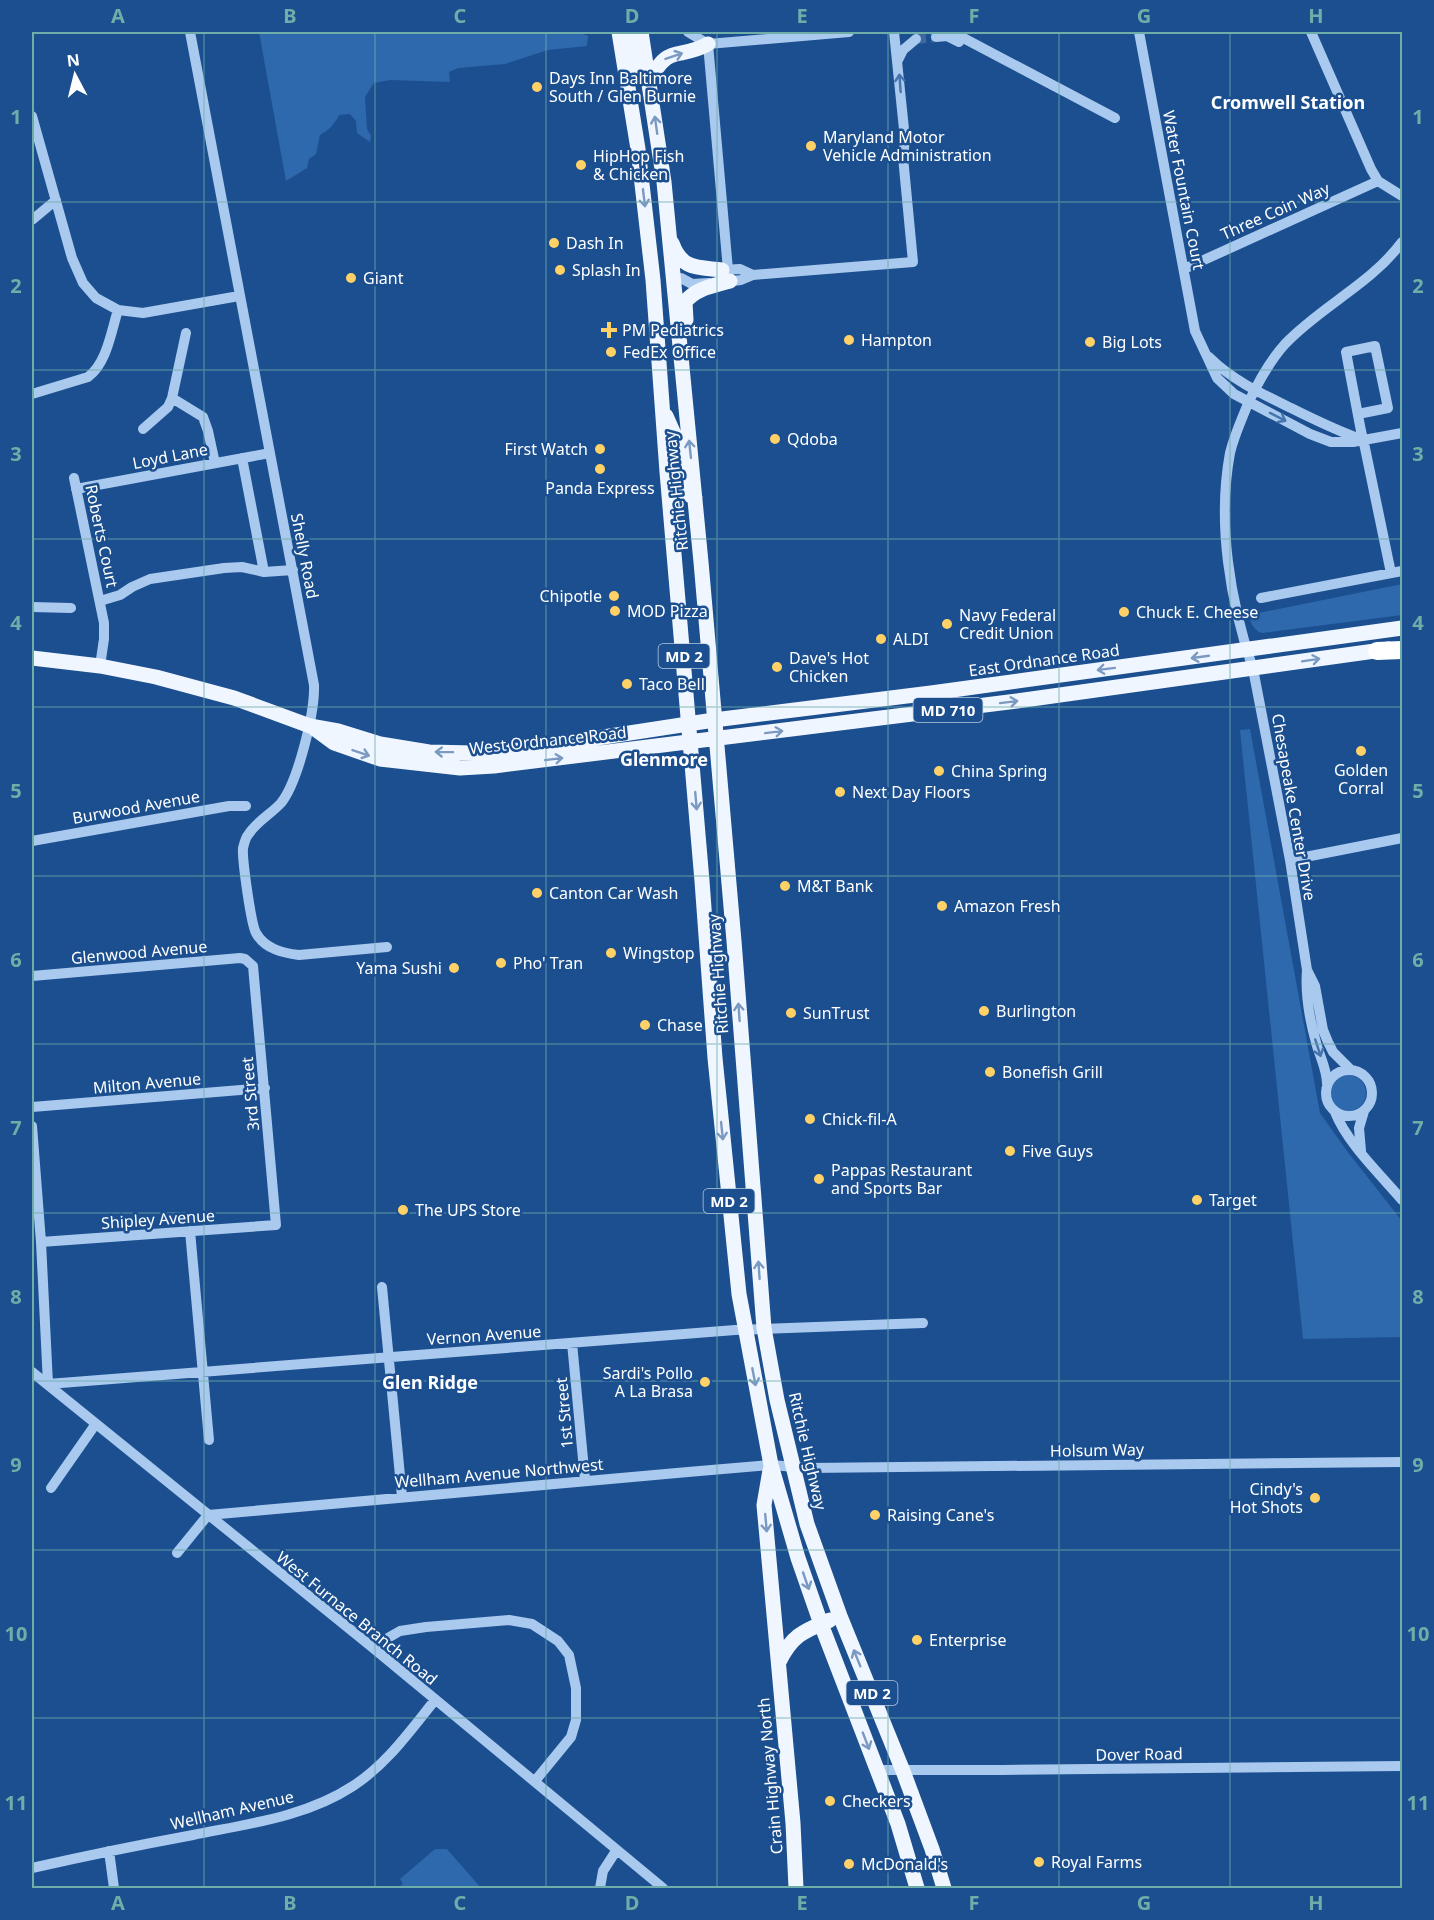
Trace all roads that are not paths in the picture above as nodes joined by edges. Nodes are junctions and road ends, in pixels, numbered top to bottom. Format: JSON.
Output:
{"nodes":[{"id":1,"x":190,"y":32,"type":"edge"},
{"id":2,"x":619,"y":32,"type":"edge"},
{"id":3,"x":626,"y":32,"type":"edge"},
{"id":4,"x":641,"y":32,"type":"edge"},
{"id":5,"x":688,"y":32,"type":"edge"},
{"id":6,"x":849,"y":32,"type":"edge"},
{"id":7,"x":894,"y":32,"type":"edge"},
{"id":8,"x":952,"y":32,"type":"edge"},
{"id":9,"x":1139,"y":32,"type":"edge"},
{"id":10,"x":1311,"y":32,"type":"edge"},
{"id":11,"x":936,"y":37,"type":"dead end"},
{"id":12,"x":916,"y":39,"type":"tunnel mouth"},
{"id":13,"x":708,"y":44,"type":"junction"},
{"id":14,"x":1000,"y":57,"type":"junction"},
{"id":15,"x":898,"y":60,"type":"junction"},
{"id":16,"x":649,"y":81,"type":"junction"},
{"id":17,"x":652,"y":100,"type":"junction"},
{"id":18,"x":32,"y":116,"type":"edge"},
{"id":19,"x":1115,"y":118,"type":"dead end"},
{"id":20,"x":1378,"y":181,"type":"junction"},
{"id":21,"x":1402,"y":196,"type":"edge"},
{"id":22,"x":56,"y":200,"type":"junction"},
{"id":23,"x":32,"y":220,"type":"edge"},
{"id":24,"x":670,"y":235,"type":"junction"},
{"id":25,"x":1402,"y":242,"type":"edge"},
{"id":26,"x":1184,"y":268,"type":"junction"},
{"id":27,"x":727,"y":274,"type":"junction"},
{"id":28,"x":677,"y":278,"type":"junction"},
{"id":29,"x":239,"y":296,"type":"junction"},
{"id":30,"x":118,"y":310,"type":"junction"},
{"id":31,"x":186,"y":333,"type":"dead end"},
{"id":32,"x":1205,"y":353,"type":"junction"},
{"id":33,"x":681,"y":358,"type":"junction"},
{"id":34,"x":1254,"y":390,"type":"junction"},
{"id":35,"x":32,"y":394,"type":"edge"},
{"id":36,"x":172,"y":398,"type":"junction"},
{"id":37,"x":1249,"y":402,"type":"junction"},
{"id":38,"x":662,"y":408,"type":"junction"},
{"id":39,"x":1358,"y":414,"type":"junction"},
{"id":40,"x":143,"y":429,"type":"dead end"},
{"id":41,"x":1402,"y":432,"type":"edge"},
{"id":42,"x":1364,"y":440,"type":"junction"},
{"id":43,"x":270,"y":453,"type":"junction"},
{"id":44,"x":242,"y":458,"type":"junction"},
{"id":45,"x":215,"y":463,"type":"junction"},
{"id":46,"x":75,"y":483,"type":"joint"},
{"id":47,"x":695,"y":498,"type":"junction"},
{"id":48,"x":293,"y":570,"type":"junction"},
{"id":49,"x":264,"y":572,"type":"junction"},
{"id":50,"x":1397,"y":572,"type":"edge"},
{"id":51,"x":1261,"y":598,"type":"dead end"},
{"id":52,"x":100,"y":601,"type":"junction"},
{"id":53,"x":32,"y":607,"type":"edge"},
{"id":54,"x":71,"y":608,"type":"dead end"},
{"id":55,"x":1402,"y":628,"type":"edge"},
{"id":56,"x":1402,"y":649,"type":"edge"},
{"id":57,"x":1247,"y":650,"type":"junction"},
{"id":58,"x":1377,"y":651,"type":"joint"},
{"id":59,"x":32,"y":658,"type":"edge"},
{"id":60,"x":100,"y":666,"type":"junction"},
{"id":61,"x":1253,"y":669,"type":"junction"},
{"id":62,"x":714,"y":720,"type":"junction"},
{"id":63,"x":690,"y":725,"type":"junction"},
{"id":64,"x":310,"y":726,"type":"junction"},
{"id":65,"x":716,"y":739,"type":"junction"},
{"id":66,"x":691,"y":742,"type":"junction"},
{"id":67,"x":246,"y":806,"type":"dead end"},
{"id":68,"x":1402,"y":838,"type":"edge"},
{"id":69,"x":32,"y":841,"type":"edge"},
{"id":70,"x":1290,"y":860,"type":"junction"},
{"id":71,"x":387,"y":947,"type":"dead end"},
{"id":72,"x":248,"y":962,"type":"joint"},
{"id":73,"x":1307,"y":970,"type":"junction"},
{"id":74,"x":32,"y":976,"type":"edge"},
{"id":75,"x":1350,"y":1070,"type":"junction"},
{"id":76,"x":1327,"y":1084,"type":"junction"},
{"id":77,"x":265,"y":1088,"type":"junction"},
{"id":78,"x":32,"y":1107,"type":"edge"},
{"id":79,"x":1364,"y":1111,"type":"junction"},
{"id":80,"x":1335,"y":1112,"type":"junction"},
{"id":81,"x":32,"y":1126,"type":"edge"},
{"id":82,"x":1361,"y":1151,"type":"junction"},
{"id":83,"x":1402,"y":1200,"type":"edge"},
{"id":84,"x":276,"y":1225,"type":"joint"},
{"id":85,"x":190,"y":1231,"type":"junction"},
{"id":86,"x":41,"y":1242,"type":"junction"},
{"id":87,"x":382,"y":1287,"type":"dead end"},
{"id":88,"x":923,"y":1323,"type":"dead end"},
{"id":89,"x":764,"y":1328,"type":"junction"},
{"id":90,"x":745,"y":1329,"type":"junction"},
{"id":91,"x":572,"y":1343,"type":"junction"},
{"id":92,"x":388,"y":1358,"type":"junction"},
{"id":93,"x":32,"y":1372,"type":"edge"},
{"id":94,"x":203,"y":1372,"type":"junction"},
{"id":95,"x":48,"y":1384,"type":"junction"},
{"id":96,"x":95,"y":1425,"type":"junction"},
{"id":97,"x":209,"y":1440,"type":"dead end"},
{"id":98,"x":1402,"y":1462,"type":"edge"},
{"id":99,"x":771,"y":1465,"type":"junction"},
{"id":100,"x":793,"y":1467,"type":"junction"},
{"id":101,"x":585,"y":1480,"type":"junction"},
{"id":102,"x":51,"y":1488,"type":"dead end"},
{"id":103,"x":402,"y":1497,"type":"junction"},
{"id":104,"x":208,"y":1515,"type":"junction"},
{"id":105,"x":177,"y":1553,"type":"dead end"},
{"id":106,"x":840,"y":1616,"type":"junction"},
{"id":107,"x":821,"y":1624,"type":"junction"},
{"id":108,"x":372,"y":1647,"type":"junction"},
{"id":109,"x":779,"y":1662,"type":"junction"},
{"id":110,"x":435,"y":1700,"type":"junction"},
{"id":111,"x":1402,"y":1766,"type":"edge"},
{"id":112,"x":877,"y":1770,"type":"junction"},
{"id":113,"x":903,"y":1771,"type":"junction"},
{"id":114,"x":535,"y":1781,"type":"junction"},
{"id":115,"x":898,"y":1824,"type":"junction"},
{"id":116,"x":109,"y":1851,"type":"junction"},
{"id":117,"x":616,"y":1851,"type":"junction"},
{"id":118,"x":32,"y":1868,"type":"edge"},
{"id":119,"x":944,"y":1886,"type":"edge"},
{"id":120,"x":114,"y":1888,"type":"edge"},
{"id":121,"x":600,"y":1888,"type":"edge"},
{"id":122,"x":663,"y":1888,"type":"edge"},
{"id":123,"x":796,"y":1888,"type":"edge"},
{"id":124,"x":917,"y":1888,"type":"edge"}],
"edges":[{"from":1,"to":29,"type":"street","name":"Shelly Road"},
{"from":2,"to":38,"type":"main road","name":"Ritchie Highway","number":"MD 2","one_way":true},
{"from":3,"to":17,"type":"main road"},
{"from":4,"to":16,"type":"main road","name":"Ritchie Highway","number":"MD 2"},
{"from":5,"to":13,"type":"street"},
{"from":6,"to":13,"type":"street"},
{"from":7,"to":15,"type":"street"},
{"from":8,"to":14,"type":"street"},
{"from":9,"to":26,"type":"street","name":"Water Fountain Court"},
{"from":10,"to":20,"type":"street"},
{"from":11,"to":14,"type":"street"},
{"from":12,"to":15,"type":"street"},
{"from":16,"to":13,"type":"main road","one_way":true},
{"from":13,"to":27,"type":"street"},
{"from":14,"to":19,"type":"street"},
{"from":27,"to":15,"type":"street","one_way":true},
{"from":16,"to":17,"type":"main road","name":"Ritchie Highway","number":"MD 2"},
{"from":24,"to":17,"type":"main road","name":"Ritchie Highway","number":"MD 2","one_way":true},
{"from":18,"to":22,"type":"street"},
{"from":20,"to":21,"type":"street"},
{"from":20,"to":26,"type":"street","name":"Three Coin Way"},
{"from":22,"to":23,"type":"street"},
{"from":22,"to":30,"type":"street"},
{"from":24,"to":27,"type":"main road"},
{"from":24,"to":28,"type":"main road","name":"Ritchie Highway","number":"MD 2"},
{"from":25,"to":34,"type":"street","name":"Chesapeake Center Drive"},
{"from":26,"to":32,"type":"street","name":"Water Fountain Court"},
{"from":27,"to":28,"type":"street"},
{"from":27,"to":33,"type":"main road"},
{"from":28,"to":33,"type":"main road","name":"Ritchie Highway","number":"MD 2"},
{"from":29,"to":30,"type":"street"},
{"from":29,"to":43,"type":"street","name":"Shelly Road"},
{"from":30,"to":35,"type":"street"},
{"from":31,"to":36,"type":"street"},
{"from":32,"to":34,"type":"street","name":"Water Fountain Court"},
{"from":32,"to":37,"type":"street","name":"Water Fountain Court"},
{"from":47,"to":33,"type":"main road","name":"Ritchie Highway","number":"MD 2","one_way":true},
{"from":34,"to":37,"type":"street","name":"Chesapeake Center Drive"},
{"from":34,"to":42,"type":"street","name":"Water Fountain Court"},
{"from":36,"to":40,"type":"street"},
{"from":36,"to":45,"type":"street"},
{"from":37,"to":42,"type":"street","name":"Water Fountain Court","one_way":true},
{"from":37,"to":57,"type":"street","name":"Chesapeake Center Drive"},
{"from":38,"to":47,"type":"main road"},
{"from":38,"to":63,"type":"main road","name":"Ritchie Highway","number":"MD 2"},
{"from":39,"to":39,"type":"street"},
{"from":39,"to":42,"type":"street"},
{"from":41,"to":42,"type":"street","name":"Water Fountain Court"},
{"from":42,"to":50,"type":"street"},
{"from":43,"to":44,"type":"street","name":"Loyd Lane"},
{"from":43,"to":48,"type":"street","name":"Shelly Road"},
{"from":44,"to":45,"type":"street","name":"Loyd Lane"},
{"from":44,"to":49,"type":"street"},
{"from":45,"to":46,"type":"street","name":"Loyd Lane"},
{"from":46,"to":52,"type":"street","name":"Roberts Court"},
{"from":47,"to":62,"type":"main road","name":"Ritchie Highway","number":"MD 2"},
{"from":48,"to":49,"type":"street","name":"Roberts Court"},
{"from":48,"to":64,"type":"street","name":"Shelly Road"},
{"from":49,"to":52,"type":"street","name":"Roberts Court"},
{"from":50,"to":51,"type":"street"},
{"from":52,"to":60,"type":"street","name":"Roberts Court"},
{"from":53,"to":54,"type":"street"},
{"from":55,"to":57,"type":"main road","name":"East Ordnance Road","number":"MD 710"},
{"from":56,"to":58,"type":"highway"},
{"from":57,"to":61,"type":"street","name":"Chesapeake Center Drive"},
{"from":57,"to":62,"type":"main road","name":"East Ordnance Road","number":"MD 710","one_way":true},
{"from":61,"to":58,"type":"main road","number":"MD 710","one_way":true},
{"from":59,"to":60,"type":"main road","name":"West Ordnance Road"},
{"from":60,"to":64,"type":"main road","name":"West Ordnance Road"},
{"from":65,"to":61,"type":"main road","number":"MD 710","one_way":true},
{"from":61,"to":70,"type":"street","name":"Chesapeake Center Drive"},
{"from":62,"to":63,"type":"main road","name":"East Ordnance Road","number":"MD 710"},
{"from":62,"to":65,"type":"main road","name":"Ritchie Highway","number":"MD 2"},
{"from":63,"to":64,"type":"main road","name":"West Ordnance Road","one_way":true},
{"from":63,"to":66,"type":"main road","name":"Ritchie Highway","number":"MD 2"},
{"from":64,"to":66,"type":"main road","name":"West Ordnance Road","one_way":true},
{"from":64,"to":71,"type":"street","name":"Shelly Road"},
{"from":65,"to":66,"type":"main road","number":"MD 710"},
{"from":89,"to":65,"type":"main road","name":"Ritchie Highway","number":"MD 2","one_way":true},
{"from":66,"to":90,"type":"main road","name":"Ritchie Highway","number":"MD 2","one_way":true},
{"from":67,"to":69,"type":"street","name":"Burwood Avenue"},
{"from":68,"to":70,"type":"street"},
{"from":70,"to":73,"type":"street","name":"Chesapeake Center Drive"},
{"from":72,"to":74,"type":"street","name":"Glenwood Avenue"},
{"from":72,"to":77,"type":"street","name":"3rd Street"},
{"from":73,"to":75,"type":"street"},
{"from":73,"to":76,"type":"street","one_way":true},
{"from":75,"to":76,"type":"street"},
{"from":75,"to":79,"type":"street"},
{"from":76,"to":80,"type":"street"},
{"from":77,"to":78,"type":"street","name":"Milton Avenue"},
{"from":77,"to":84,"type":"street","name":"3rd Street"},
{"from":79,"to":80,"type":"street"},
{"from":79,"to":82,"type":"street"},
{"from":80,"to":82,"type":"street"},
{"from":81,"to":86,"type":"street"},
{"from":82,"to":83,"type":"street"},
{"from":84,"to":85,"type":"street","name":"Shipley Avenue"},
{"from":85,"to":86,"type":"street","name":"Shipley Avenue"},
{"from":85,"to":94,"type":"street"},
{"from":86,"to":95,"type":"street"},
{"from":87,"to":92,"type":"street"},
{"from":88,"to":89,"type":"street","name":"Vernon Avenue"},
{"from":89,"to":90,"type":"street","name":"Vernon Avenue"},
{"from":89,"to":100,"type":"main road","name":"Ritchie Highway","number":"MD 2"},
{"from":90,"to":91,"type":"street","name":"Vernon Avenue"},
{"from":90,"to":99,"type":"main road","name":"Ritchie Highway","number":"MD 2","one_way":true},
{"from":91,"to":92,"type":"street","name":"Vernon Avenue"},
{"from":91,"to":101,"type":"street","name":"1st Street"},
{"from":92,"to":94,"type":"street","name":"Vernon Avenue"},
{"from":92,"to":103,"type":"street"},
{"from":93,"to":95,"type":"street","name":"West Furnace Branch Road"},
{"from":94,"to":95,"type":"street","name":"Vernon Avenue"},
{"from":94,"to":97,"type":"street"},
{"from":95,"to":96,"type":"street","name":"West Furnace Branch Road"},
{"from":96,"to":102,"type":"street"},
{"from":96,"to":104,"type":"street","name":"West Furnace Branch Road"},
{"from":98,"to":100,"type":"street","name":"Holsum Way"},
{"from":99,"to":100,"type":"street","name":"Wellham Avenue Northwest"},
{"from":99,"to":101,"type":"street","name":"Wellham Avenue Northwest"},
{"from":99,"to":107,"type":"main road","name":"Ritchie Highway","number":"MD 2","one_way":true},
{"from":99,"to":109,"type":"main road","name":"Crain Highway North","one_way":true},
{"from":100,"to":106,"type":"main road","name":"Ritchie Highway","number":"MD 2"},
{"from":101,"to":103,"type":"street","name":"Wellham Avenue Northwest"},
{"from":103,"to":104,"type":"street","name":"Wellham Avenue Northwest"},
{"from":104,"to":105,"type":"street"},
{"from":104,"to":108,"type":"street","name":"West Furnace Branch Road"},
{"from":106,"to":107,"type":"main road"},
{"from":113,"to":106,"type":"main road","name":"Ritchie Highway","number":"MD 2","one_way":true},
{"from":107,"to":109,"type":"main road"},
{"from":107,"to":112,"type":"main road","name":"Ritchie Highway","number":"MD 2","one_way":true},
{"from":108,"to":110,"type":"street","name":"West Furnace Branch Road"},
{"from":108,"to":114,"type":"street"},
{"from":109,"to":123,"type":"main road","name":"Crain Highway North"},
{"from":110,"to":114,"type":"street","name":"West Furnace Branch Road"},
{"from":110,"to":116,"type":"street","name":"Wellham Avenue"},
{"from":111,"to":113,"type":"street","name":"Dover Road"},
{"from":112,"to":113,"type":"street","name":"Dover Road"},
{"from":112,"to":115,"type":"main road","name":"Ritchie Highway","number":"MD 2"},
{"from":113,"to":119,"type":"main road","name":"Ritchie Highway","number":"MD 2"},
{"from":114,"to":117,"type":"street","name":"West Furnace Branch Road"},
{"from":115,"to":119,"type":"main road"},
{"from":115,"to":124,"type":"main road","name":"Ritchie Highway","number":"MD 2"},
{"from":116,"to":118,"type":"street","name":"Wellham Avenue"},
{"from":116,"to":120,"type":"street"},
{"from":117,"to":121,"type":"street"},
{"from":117,"to":122,"type":"street","name":"West Furnace Branch Road"}]}
